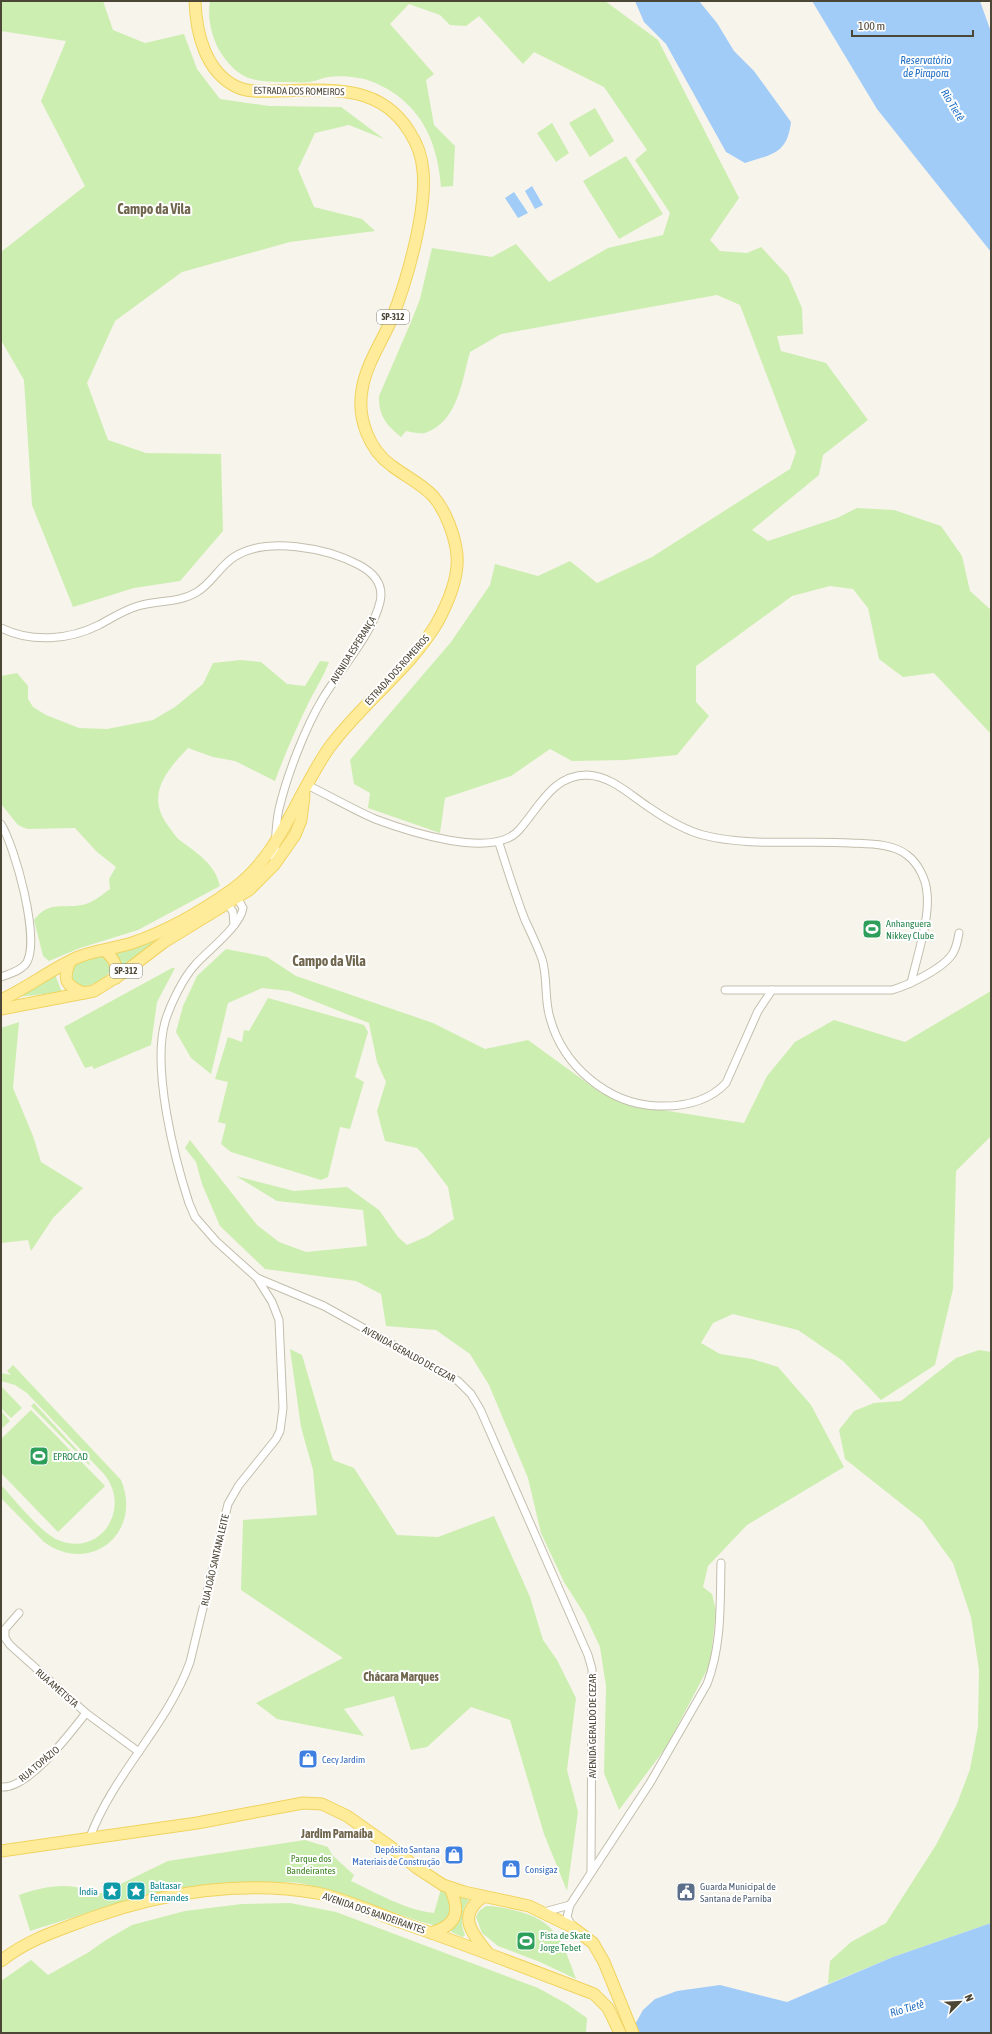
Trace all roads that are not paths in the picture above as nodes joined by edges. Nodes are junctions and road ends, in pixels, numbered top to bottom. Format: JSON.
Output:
{"nodes":[{"id":1,"x":195,"y":1,"type":"edge"},
{"id":2,"x":1,"y":628,"type":"edge"},
{"id":3,"x":306,"y":787,"type":"junction"},
{"id":4,"x":1,"y":824,"type":"edge"},
{"id":5,"x":499,"y":842,"type":"junction"},
{"id":6,"x":275,"y":844,"type":"junction"},
{"id":7,"x":274,"y":865,"type":"junction"},
{"id":8,"x":229,"y":897,"type":"junction"},
{"id":9,"x":234,"y":925,"type":"junction"},
{"id":10,"x":959,"y":933,"type":"dead end"},
{"id":11,"x":105,"y":951,"type":"junction"},
{"id":12,"x":70,"y":962,"type":"junction"},
{"id":13,"x":1,"y":978,"type":"edge"},
{"id":14,"x":116,"y":978,"type":"junction"},
{"id":15,"x":912,"y":983,"type":"junction"},
{"id":16,"x":725,"y":990,"type":"dead end"},
{"id":17,"x":772,"y":990,"type":"junction"},
{"id":18,"x":84,"y":993,"type":"junction"},
{"id":19,"x":1,"y":1000,"type":"edge"},
{"id":20,"x":1,"y":1009,"type":"edge"},
{"id":21,"x":257,"y":1278,"type":"junction"},
{"id":22,"x":721,"y":1563,"type":"dead end"},
{"id":23,"x":19,"y":1613,"type":"dead end"},
{"id":24,"x":86,"y":1713,"type":"junction"},
{"id":25,"x":139,"y":1752,"type":"junction"},
{"id":26,"x":1,"y":1787,"type":"edge"},
{"id":27,"x":90,"y":1837,"type":"junction"},
{"id":28,"x":1,"y":1851,"type":"edge"},
{"id":29,"x":591,"y":1872,"type":"junction"},
{"id":30,"x":450,"y":1888,"type":"junction"},
{"id":31,"x":483,"y":1897,"type":"junction"},
{"id":32,"x":570,"y":1905,"type":"junction"},
{"id":33,"x":544,"y":1912,"type":"junction"},
{"id":34,"x":572,"y":1927,"type":"junction"},
{"id":35,"x":431,"y":1933,"type":"junction"},
{"id":36,"x":487,"y":1953,"type":"junction"},
{"id":37,"x":1,"y":1961,"type":"edge"},
{"id":38,"x":620,"y":2033,"type":"edge"},
{"id":39,"x":633,"y":2033,"type":"edge"}],
"edges":[{"from":1,"to":3,"type":"main road","name":"ESTRADA DOS ROMEIROS","number":"SP-312"},
{"from":2,"to":6,"type":"street","name":"AVENIDA ESPERANÇA"},
{"from":3,"to":5,"type":"street"},
{"from":3,"to":6,"type":"main road","name":"ESTRADA DOS ROMEIROS","number":"SP-312"},
{"from":3,"to":7,"type":"main road","name":"ESTRADA DOS ROMEIROS","number":"SP-312"},
{"from":4,"to":13,"type":"street"},
{"from":5,"to":15,"type":"street"},
{"from":5,"to":17,"type":"street"},
{"from":6,"to":7,"type":"street","name":"AVENIDA ESPERANÇA"},
{"from":6,"to":8,"type":"main road","name":"ESTRADA DOS ROMEIROS","number":"SP-312"},
{"from":7,"to":8,"type":"main road","name":"ESTRADA DOS ROMEIROS","number":"SP-312"},
{"from":8,"to":9,"type":"street"},
{"from":8,"to":9,"type":"street"},
{"from":8,"to":11,"type":"main road","name":"ESTRADA DOS ROMEIROS","number":"SP-312"},
{"from":8,"to":14,"type":"main road","name":"ESTRADA DOS ROMEIROS","number":"SP-312"},
{"from":9,"to":21,"type":"street","name":"AVENIDA GERALDO DE CEZAR"},
{"from":10,"to":15,"type":"street"},
{"from":11,"to":12,"type":"main road","name":"ESTRADA DOS ROMEIROS","number":"SP-312"},
{"from":11,"to":14,"type":"main road"},
{"from":12,"to":18,"type":"main road"},
{"from":12,"to":19,"type":"main road","name":"ESTRADA DOS ROMEIROS","number":"SP-312"},
{"from":14,"to":18,"type":"main road","name":"ESTRADA DOS ROMEIROS","number":"SP-312"},
{"from":15,"to":17,"type":"street"},
{"from":16,"to":17,"type":"street"},
{"from":18,"to":20,"type":"main road","name":"ESTRADA DOS ROMEIROS","number":"SP-312"},
{"from":21,"to":25,"type":"street","name":"RUA JOÃO SANTANA LEITE"},
{"from":21,"to":29,"type":"street","name":"AVENIDA GERALDO DE CEZAR"},
{"from":22,"to":29,"type":"street"},
{"from":23,"to":24,"type":"street","name":"RUA AMETISTA"},
{"from":24,"to":25,"type":"street","name":"RUA AMETISTA"},
{"from":24,"to":26,"type":"street","name":"RUA TOPÁZIO"},
{"from":25,"to":27,"type":"street","name":"RUA JOÃO SANTANA LEITE"},
{"from":27,"to":28,"type":"main road"},
{"from":27,"to":30,"type":"main road"},
{"from":29,"to":32,"type":"street"},
{"from":30,"to":31,"type":"main road"},
{"from":30,"to":35,"type":"main road"},
{"from":31,"to":33,"type":"main road"},
{"from":31,"to":36,"type":"main road"},
{"from":32,"to":33,"type":"street"},
{"from":32,"to":34,"type":"street"},
{"from":33,"to":34,"type":"main road"},
{"from":34,"to":39,"type":"main road"},
{"from":35,"to":36,"type":"main road","name":"AVENIDA DOS BANDEIRANTES"},
{"from":35,"to":37,"type":"main road","name":"AVENIDA DOS BANDEIRANTES"},
{"from":36,"to":38,"type":"main road","name":"AVENIDA DOS BANDEIRANTES"}]}
